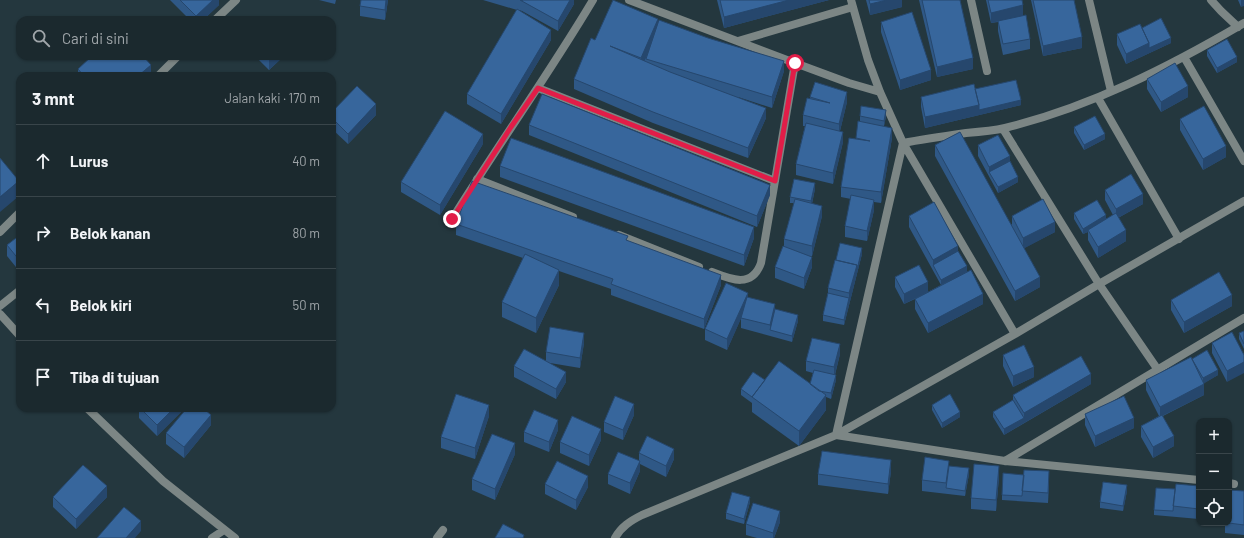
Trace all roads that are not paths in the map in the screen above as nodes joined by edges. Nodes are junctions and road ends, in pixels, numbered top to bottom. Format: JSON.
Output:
{"nodes":[{"id":1,"x":236,"y":0,"type":"edge"},
{"id":2,"x":593,"y":0,"type":"edge"},
{"id":3,"x":629,"y":0,"type":"edge"},
{"id":4,"x":971,"y":0,"type":"edge"},
{"id":5,"x":1088,"y":0,"type":"edge"},
{"id":6,"x":1211,"y":0,"type":"edge"},
{"id":7,"x":852,"y":4,"type":"edge"},
{"id":8,"x":219,"y":16,"type":"edge"},
{"id":9,"x":1241,"y":25,"type":"edge"},
{"id":10,"x":738,"y":41,"type":"junction"},
{"id":11,"x":1184,"y":58,"type":"junction"},
{"id":12,"x":174,"y":60,"type":"edge"},
{"id":13,"x":795,"y":63,"type":"junction"},
{"id":14,"x":987,"y":71,"type":"dead end"},
{"id":15,"x":162,"y":72,"type":"edge"},
{"id":16,"x":538,"y":88,"type":"junction"},
{"id":17,"x":1112,"y":91,"type":"junction"},
{"id":18,"x":880,"y":92,"type":"junction"},
{"id":19,"x":1098,"y":98,"type":"junction"},
{"id":20,"x":1003,"y":129,"type":"junction"},
{"id":21,"x":902,"y":143,"type":"junction"},
{"id":22,"x":1244,"y":161,"type":"edge"},
{"id":23,"x":477,"y":179,"type":"junction"},
{"id":24,"x":775,"y":181,"type":"junction"},
{"id":25,"x":1244,"y":201,"type":"edge"},
{"id":26,"x":16,"y":216,"type":"edge"},
{"id":27,"x":452,"y":219,"type":"dead end"},
{"id":28,"x":579,"y":219,"type":"edge"},
{"id":29,"x":608,"y":231,"type":"edge"},
{"id":30,"x":0,"y":232,"type":"edge"},
{"id":31,"x":1179,"y":239,"type":"junction"},
{"id":32,"x":1099,"y":284,"type":"junction"},
{"id":33,"x":16,"y":293,"type":"edge"},
{"id":34,"x":0,"y":306,"type":"edge"},
{"id":35,"x":0,"y":314,"type":"edge"},
{"id":36,"x":1244,"y":318,"type":"edge"},
{"id":37,"x":16,"y":332,"type":"edge"},
{"id":38,"x":1015,"y":334,"type":"junction"},
{"id":39,"x":1158,"y":370,"type":"junction"},
{"id":40,"x":91,"y":412,"type":"edge"},
{"id":41,"x":836,"y":435,"type":"junction"},
{"id":42,"x":1005,"y":461,"type":"junction"},
{"id":43,"x":1196,"y":480,"type":"edge"},
{"id":44,"x":224,"y":530,"type":"junction"},
{"id":45,"x":443,"y":530,"type":"dead end"},
{"id":46,"x":212,"y":538,"type":"edge"},
{"id":47,"x":235,"y":538,"type":"edge"},
{"id":48,"x":437,"y":538,"type":"edge"},
{"id":49,"x":615,"y":538,"type":"edge"}],
"edges":[{"from":1,"to":8,"type":"street"},
{"from":2,"to":16,"type":"street"},
{"from":3,"to":10,"type":"street"},
{"from":4,"to":14,"type":"street"},
{"from":5,"to":17,"type":"street"},
{"from":6,"to":9,"type":"street"},
{"from":7,"to":10,"type":"street"},
{"from":7,"to":18,"type":"street"},
{"from":9,"to":11,"type":"street"},
{"from":10,"to":13,"type":"street"},
{"from":11,"to":17,"type":"street"},
{"from":11,"to":22,"type":"street"},
{"from":12,"to":15,"type":"street"},
{"from":13,"to":18,"type":"street"},
{"from":13,"to":24,"type":"street"},
{"from":16,"to":23,"type":"street"},
{"from":16,"to":24,"type":"street"},
{"from":17,"to":19,"type":"street"},
{"from":18,"to":21,"type":"street"},
{"from":19,"to":20,"type":"street"},
{"from":19,"to":31,"type":"street"},
{"from":20,"to":21,"type":"street"},
{"from":20,"to":32,"type":"street"},
{"from":21,"to":38,"type":"street"},
{"from":21,"to":41,"type":"street"},
{"from":23,"to":27,"type":"street"},
{"from":23,"to":28,"type":"street"},
{"from":24,"to":29,"type":"street"},
{"from":25,"to":31,"type":"street"},
{"from":26,"to":30,"type":"street"},
{"from":31,"to":32,"type":"street"},
{"from":32,"to":38,"type":"street"},
{"from":32,"to":39,"type":"street"},
{"from":33,"to":34,"type":"street"},
{"from":35,"to":37,"type":"street"},
{"from":36,"to":39,"type":"street"},
{"from":38,"to":41,"type":"street"},
{"from":39,"to":42,"type":"street"},
{"from":40,"to":44,"type":"street"},
{"from":41,"to":42,"type":"street"},
{"from":41,"to":49,"type":"street"},
{"from":42,"to":43,"type":"street"},
{"from":44,"to":46,"type":"street"},
{"from":44,"to":47,"type":"street"},
{"from":45,"to":48,"type":"street"}]}
